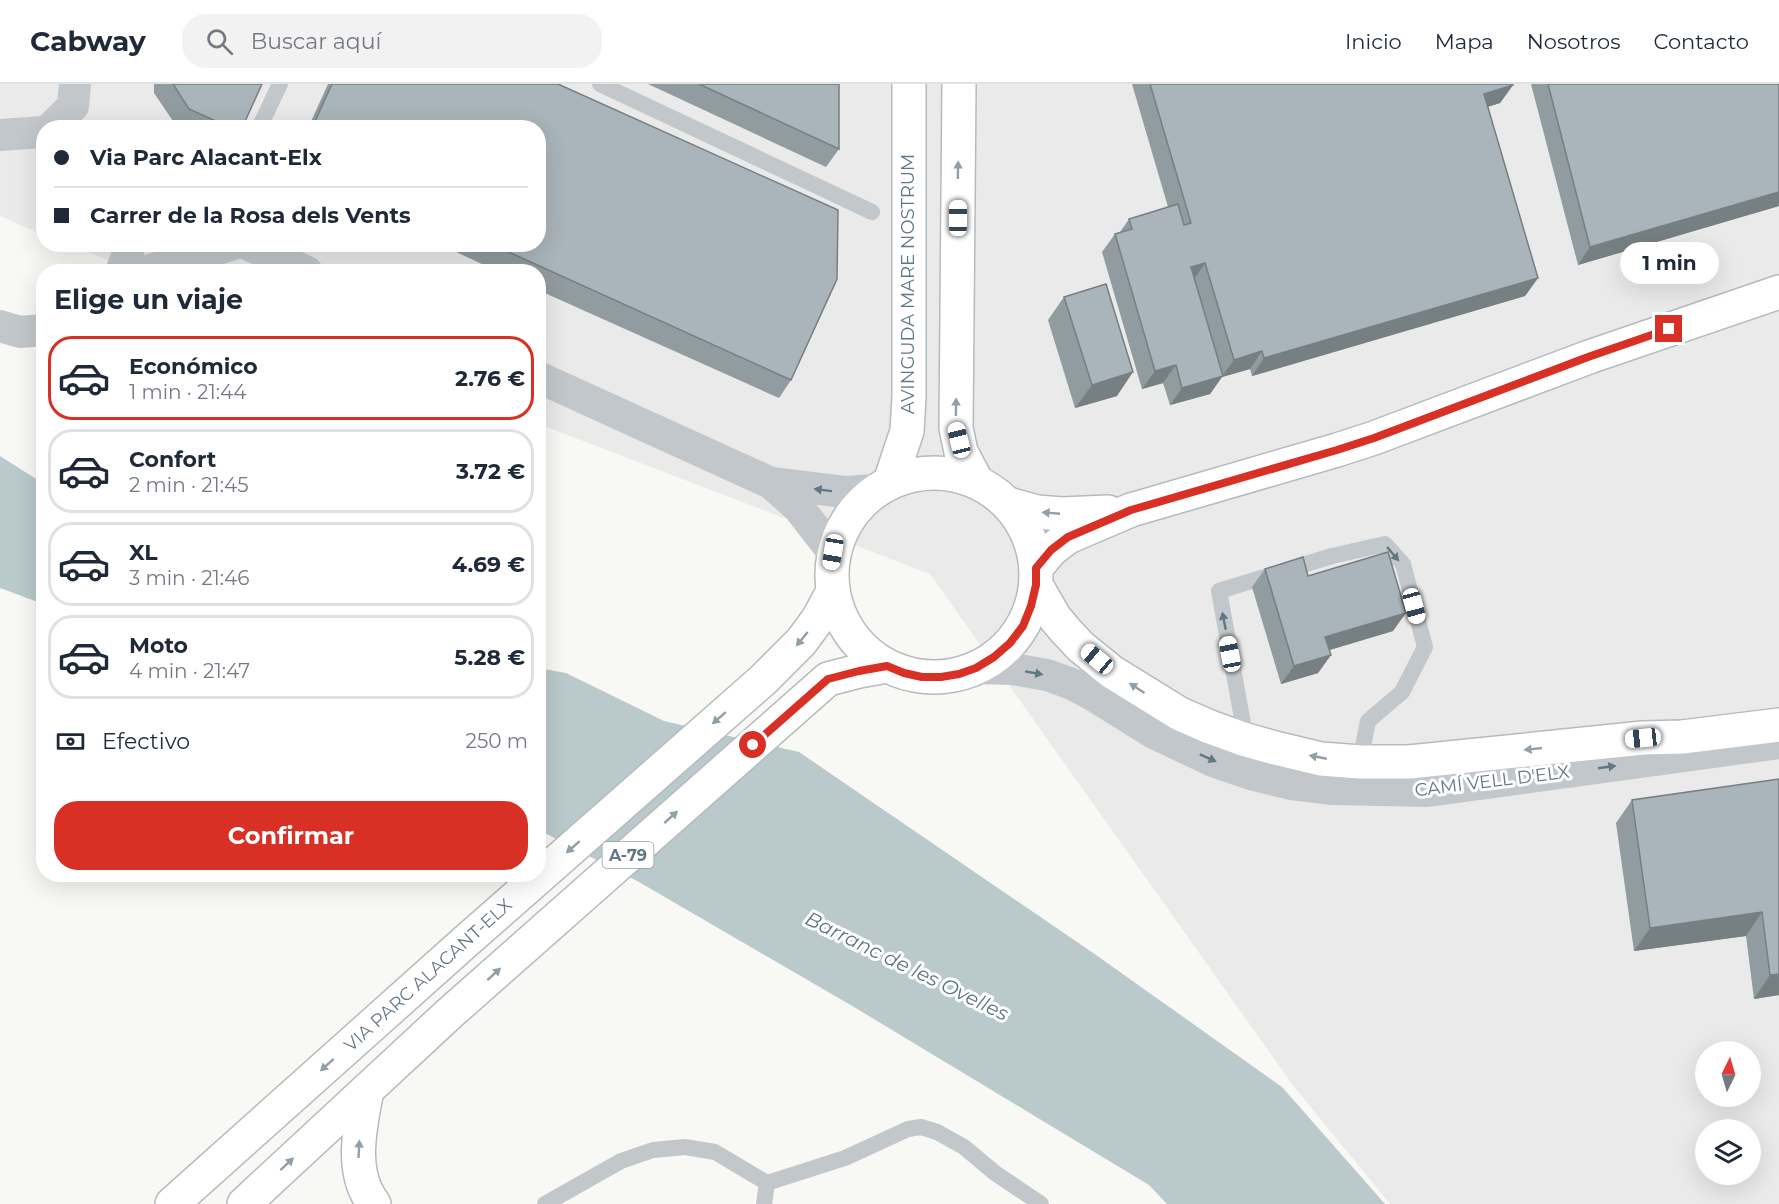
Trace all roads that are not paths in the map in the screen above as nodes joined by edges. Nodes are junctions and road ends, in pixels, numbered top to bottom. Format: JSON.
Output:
{"nodes":[{"id":1,"x":75,"y":84,"type":"edge"},
{"id":2,"x":280,"y":84,"type":"edge"},
{"id":3,"x":600,"y":84,"type":"edge"},
{"id":4,"x":909,"y":84,"type":"edge"},
{"id":5,"x":959,"y":84,"type":"edge"},
{"id":6,"x":59,"y":120,"type":"edge"},
{"id":7,"x":263,"y":120,"type":"edge"},
{"id":8,"x":36,"y":133,"type":"edge"},
{"id":9,"x":0,"y":135,"type":"edge"},
{"id":10,"x":872,"y":212,"type":"dead end"},
{"id":11,"x":208,"y":252,"type":"edge"},
{"id":12,"x":264,"y":252,"type":"edge"},
{"id":13,"x":170,"y":264,"type":"edge"},
{"id":14,"x":290,"y":264,"type":"edge"},
{"id":15,"x":1779,"y":292,"type":"edge"},
{"id":16,"x":0,"y":326,"type":"edge"},
{"id":17,"x":36,"y":331,"type":"edge"},
{"id":18,"x":546,"y":381,"type":"edge"},
{"id":19,"x":977,"y":482,"type":"junction"},
{"id":20,"x":771,"y":483,"type":"junction"},
{"id":21,"x":883,"y":486,"type":"junction"},
{"id":22,"x":1008,"y":504,"type":"junction"},
{"id":23,"x":1131,"y":510,"type":"junction"},
{"id":24,"x":833,"y":552,"type":"junction"},
{"id":25,"x":1036,"y":577,"type":"junction"},
{"id":26,"x":832,"y":593,"type":"junction"},
{"id":27,"x":887,"y":666,"type":"junction"},
{"id":28,"x":976,"y":668,"type":"junction"},
{"id":29,"x":1779,"y":725,"type":"edge"},
{"id":30,"x":1246,"y":740,"type":"junction"},
{"id":31,"x":1779,"y":743,"type":"edge"},
{"id":32,"x":1360,"y":762,"type":"junction"},
{"id":33,"x":546,"y":871,"type":"edge"},
{"id":34,"x":533,"y":882,"type":"edge"},
{"id":35,"x":367,"y":1090,"type":"junction"},
{"id":36,"x":767,"y":1183,"type":"junction"},
{"id":37,"x":172,"y":1204,"type":"edge"},
{"id":38,"x":244,"y":1204,"type":"edge"},
{"id":39,"x":374,"y":1204,"type":"edge"},
{"id":40,"x":545,"y":1204,"type":"edge"},
{"id":41,"x":764,"y":1204,"type":"edge"},
{"id":42,"x":1041,"y":1204,"type":"edge"}],
"edges":[{"from":1,"to":6,"type":"street"},
{"from":2,"to":7,"type":"lane"},
{"from":3,"to":10,"type":"lane"},
{"from":4,"to":21,"type":"main road","name":"AVINGUDA MARE NOSTRUM"},
{"from":19,"to":5,"type":"main road","one_way":true},
{"from":8,"to":9,"type":"street"},
{"from":11,"to":13,"type":"street"},
{"from":12,"to":14,"type":"street"},
{"from":15,"to":23,"type":"main road"},
{"from":16,"to":17,"type":"street"},
{"from":18,"to":20,"type":"street"},
{"from":19,"to":21,"type":"main road"},
{"from":19,"to":22,"type":"main road"},
{"from":21,"to":20,"type":"street","one_way":true},
{"from":20,"to":24,"type":"street"},
{"from":21,"to":24,"type":"main road"},
{"from":23,"to":22,"type":"main road","one_way":true},
{"from":22,"to":25,"type":"main road"},
{"from":23,"to":25,"type":"main road"},
{"from":24,"to":26,"type":"main road"},
{"from":25,"to":28,"type":"main road"},
{"from":30,"to":25,"type":"main road","name":"CAMÍ VELL D'ELX","one_way":true},
{"from":26,"to":27,"type":"main road"},
{"from":26,"to":33,"type":"main road","name":"VIA PARC ALACANT-ELX","number":"A-79","one_way":true},
{"from":27,"to":28,"type":"main road"},
{"from":35,"to":27,"type":"main road","number":"A-79","one_way":true},
{"from":28,"to":31,"type":"street","name":"CAMÍ VELL D'ELX","one_way":true},
{"from":29,"to":32,"type":"main road","name":"CAMÍ VELL D'ELX","one_way":true},
{"from":32,"to":30,"type":"main road","name":"CAMÍ VELL D'ELX","one_way":true},
{"from":30,"to":32,"type":"lane","one_way":true},
{"from":34,"to":37,"type":"main road","name":"VIA PARC ALACANT-ELX","number":"A-79","one_way":true},
{"from":38,"to":35,"type":"main road","number":"A-79","one_way":true},
{"from":39,"to":35,"type":"main road","one_way":true},
{"from":36,"to":40,"type":"lane"},
{"from":36,"to":41,"type":"lane"},
{"from":36,"to":42,"type":"lane"}]}
